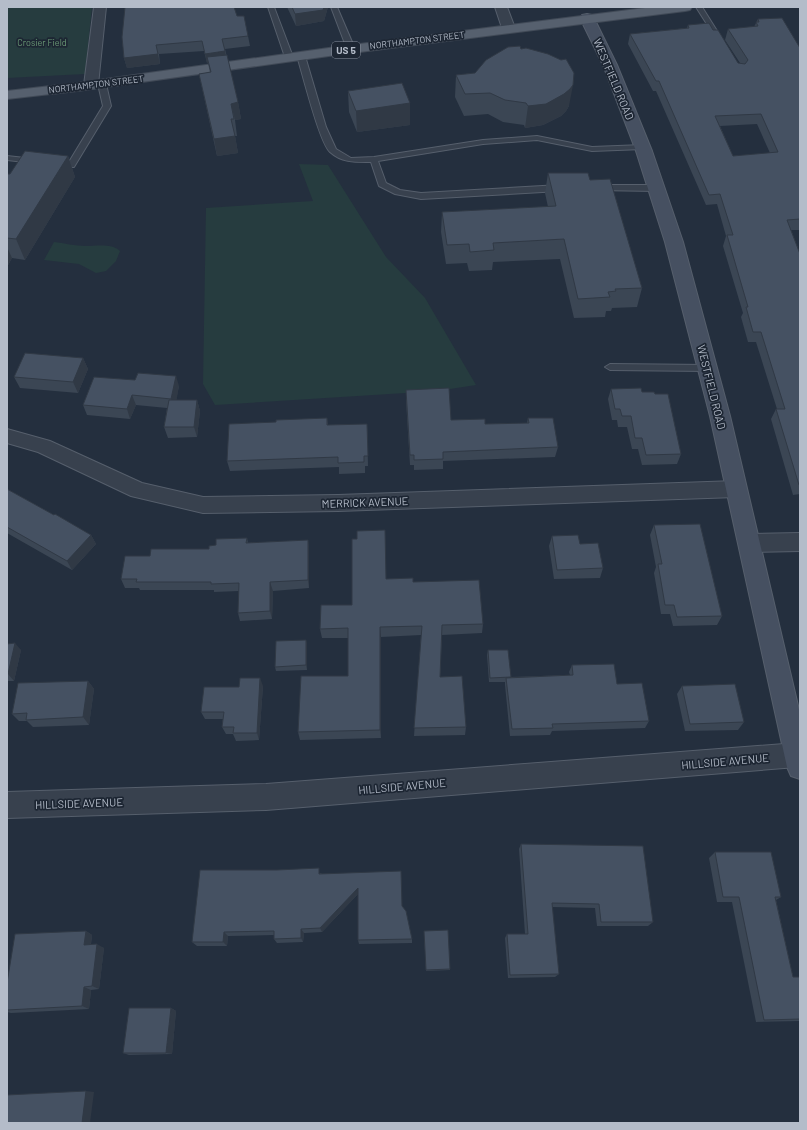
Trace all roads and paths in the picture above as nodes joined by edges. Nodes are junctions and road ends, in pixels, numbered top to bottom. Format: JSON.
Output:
{"nodes":[{"id":1,"x":100,"y":7,"type":"edge"},
{"id":2,"x":271,"y":7,"type":"edge"},
{"id":3,"x":334,"y":7,"type":"edge"},
{"id":4,"x":502,"y":7,"type":"edge"},
{"id":5,"x":686,"y":7,"type":"edge"},
{"id":6,"x":699,"y":7,"type":"edge"},
{"id":7,"x":587,"y":18,"type":"junction"},
{"id":8,"x":508,"y":28,"type":"junction"},
{"id":9,"x":351,"y":49,"type":"junction"},
{"id":10,"x":727,"y":52,"type":"edge"},
{"id":11,"x":295,"y":56,"type":"junction"},
{"id":12,"x":96,"y":84,"type":"junction"},
{"id":13,"x":7,"y":95,"type":"edge"},
{"id":14,"x":642,"y":147,"type":"junction"},
{"id":15,"x":7,"y":158,"type":"edge"},
{"id":16,"x":374,"y":159,"type":"junction"},
{"id":17,"x":566,"y":188,"type":"edge"},
{"id":18,"x":592,"y":188,"type":"edge"},
{"id":19,"x":656,"y":188,"type":"junction"},
{"id":20,"x":610,"y":367,"type":"dead end"},
{"id":21,"x":707,"y":368,"type":"junction"},
{"id":22,"x":7,"y":436,"type":"edge"},
{"id":23,"x":736,"y":489,"type":"junction"},
{"id":24,"x":800,"y":542,"type":"edge"},
{"id":25,"x":749,"y":543,"type":"junction"},
{"id":26,"x":798,"y":761,"type":"edge"},
{"id":27,"x":7,"y":804,"type":"edge"}],
"edges":[{"from":1,"to":12,"type":"street"},
{"from":2,"to":11,"type":"lane"},
{"from":3,"to":9,"type":"lane"},
{"from":4,"to":8,"type":"street"},
{"from":5,"to":7,"type":"main road","name":"NORTHAMPTON STREET","number":"US 5"},
{"from":6,"to":10,"type":"lane"},
{"from":7,"to":8,"type":"main road","name":"NORTHAMPTON STREET","number":"US 5"},
{"from":7,"to":14,"type":"main road","name":"WESTFIELD ROAD"},
{"from":8,"to":9,"type":"main road","name":"NORTHAMPTON STREET","number":"US 5"},
{"from":9,"to":11,"type":"main road","name":"NORTHAMPTON STREET","number":"US 5"},
{"from":11,"to":12,"type":"main road","name":"NORTHAMPTON STREET","number":"US 5"},
{"from":11,"to":16,"type":"lane"},
{"from":12,"to":13,"type":"main road","name":"NORTHAMPTON STREET","number":"US 5"},
{"from":12,"to":15,"type":"lane"},
{"from":14,"to":16,"type":"lane"},
{"from":14,"to":19,"type":"main road","name":"WESTFIELD ROAD"},
{"from":16,"to":17,"type":"lane"},
{"from":18,"to":19,"type":"lane"},
{"from":19,"to":21,"type":"main road","name":"WESTFIELD ROAD"},
{"from":20,"to":21,"type":"lane"},
{"from":21,"to":23,"type":"main road","name":"WESTFIELD ROAD"},
{"from":22,"to":23,"type":"street","name":"MERRICK AVENUE"},
{"from":23,"to":25,"type":"main road","name":"WESTFIELD ROAD"},
{"from":24,"to":25,"type":"street"},
{"from":25,"to":26,"type":"main road","name":"WESTFIELD ROAD"},
{"from":26,"to":27,"type":"street","name":"HILLSIDE AVENUE"}]}
